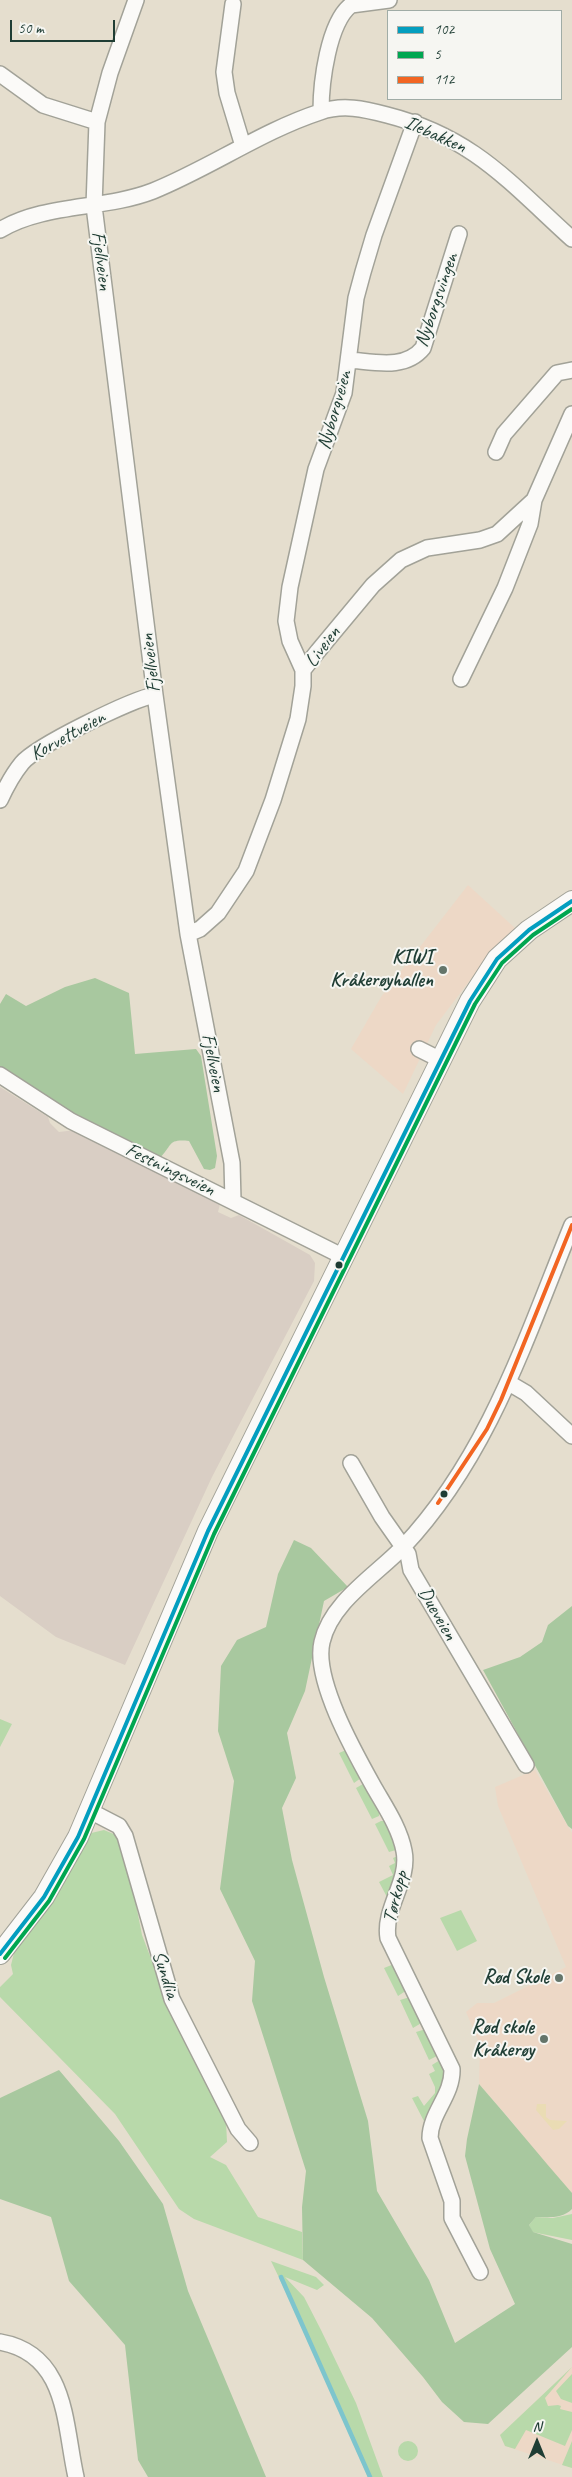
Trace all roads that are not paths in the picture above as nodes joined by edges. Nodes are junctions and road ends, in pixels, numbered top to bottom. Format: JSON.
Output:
{"nodes":[{"id":1,"x":136,"y":0,"type":"edge"},
{"id":2,"x":389,"y":0,"type":"edge"},
{"id":3,"x":233,"y":4,"type":"dead end"},
{"id":4,"x":0,"y":74,"type":"edge"},
{"id":5,"x":321,"y":111,"type":"junction"},
{"id":6,"x":97,"y":122,"type":"junction"},
{"id":7,"x":415,"y":122,"type":"junction"},
{"id":8,"x":243,"y":146,"type":"junction"},
{"id":9,"x":94,"y":206,"type":"junction"},
{"id":10,"x":0,"y":230,"type":"edge"},
{"id":11,"x":460,"y":234,"type":"dead end"},
{"id":12,"x":572,"y":239,"type":"edge"},
{"id":13,"x":349,"y":360,"type":"junction"},
{"id":14,"x":572,"y":370,"type":"edge"},
{"id":15,"x":572,"y":414,"type":"edge"},
{"id":16,"x":496,"y":452,"type":"dead end"},
{"id":17,"x":534,"y":500,"type":"junction"},
{"id":18,"x":304,"y":670,"type":"junction"},
{"id":19,"x":461,"y":679,"type":"dead end"},
{"id":20,"x":155,"y":695,"type":"junction"},
{"id":21,"x":0,"y":800,"type":"edge"},
{"id":22,"x":572,"y":900,"type":"edge"},
{"id":23,"x":188,"y":934,"type":"junction"},
{"id":24,"x":419,"y":1049,"type":"dead end"},
{"id":25,"x":441,"y":1060,"type":"junction"},
{"id":26,"x":0,"y":1075,"type":"edge"},
{"id":27,"x":233,"y":1200,"type":"junction"},
{"id":28,"x":572,"y":1225,"type":"edge"},
{"id":29,"x":344,"y":1257,"type":"junction"},
{"id":30,"x":508,"y":1384,"type":"junction"},
{"id":31,"x":572,"y":1436,"type":"edge"},
{"id":32,"x":352,"y":1462,"type":"dead end"},
{"id":33,"x":403,"y":1547,"type":"junction"},
{"id":34,"x":526,"y":1765,"type":"dead end"},
{"id":35,"x":90,"y":1812,"type":"junction"},
{"id":36,"x":0,"y":1954,"type":"edge"},
{"id":37,"x":250,"y":2143,"type":"dead end"},
{"id":38,"x":480,"y":2272,"type":"dead end"},
{"id":39,"x":0,"y":2342,"type":"edge"},
{"id":40,"x":76,"y":2477,"type":"edge"}],
"edges":[{"from":1,"to":6,"type":"street","name":"Fjellveien"},
{"from":2,"to":5,"type":"street"},
{"from":3,"to":8,"type":"street"},
{"from":4,"to":6,"type":"street"},
{"from":5,"to":7,"type":"street","name":"Ilebakken"},
{"from":5,"to":8,"type":"street","name":"Ilebakken"},
{"from":6,"to":9,"type":"street","name":"Fjellveien"},
{"from":7,"to":12,"type":"street","name":"Ilebakken"},
{"from":7,"to":13,"type":"street","name":"Nyborgveien"},
{"from":8,"to":9,"type":"street","name":"Ilebakken"},
{"from":9,"to":10,"type":"street","name":"Ilebakken"},
{"from":9,"to":20,"type":"street","name":"Fjellveien"},
{"from":11,"to":13,"type":"street","name":"Nyborgsvingen"},
{"from":13,"to":18,"type":"street","name":"Nyborgveien"},
{"from":14,"to":16,"type":"street"},
{"from":15,"to":17,"type":"street","name":"Liveien"},
{"from":17,"to":18,"type":"street","name":"Liveien"},
{"from":17,"to":19,"type":"street","name":"Liveien"},
{"from":18,"to":23,"type":"street","name":"Liveien"},
{"from":20,"to":21,"type":"street","name":"Korvettveien"},
{"from":20,"to":23,"type":"street","name":"Fjellveien"},
{"from":22,"to":25,"type":"main road"},
{"from":23,"to":27,"type":"street","name":"Fjellveien"},
{"from":24,"to":25,"type":"street"},
{"from":25,"to":29,"type":"main road"},
{"from":26,"to":27,"type":"street","name":"Festningsveien"},
{"from":27,"to":29,"type":"street","name":"Festningsveien"},
{"from":28,"to":30,"type":"street","name":"Tørkopp"},
{"from":29,"to":35,"type":"main road"},
{"from":30,"to":31,"type":"street"},
{"from":30,"to":33,"type":"street","name":"Tørkopp"},
{"from":32,"to":33,"type":"street","name":"Dueveien"},
{"from":33,"to":34,"type":"street","name":"Dueveien"},
{"from":33,"to":38,"type":"street","name":"Tørkopp"},
{"from":35,"to":36,"type":"main road"},
{"from":35,"to":37,"type":"street","name":"Sundlia"},
{"from":39,"to":40,"type":"street"}]}
